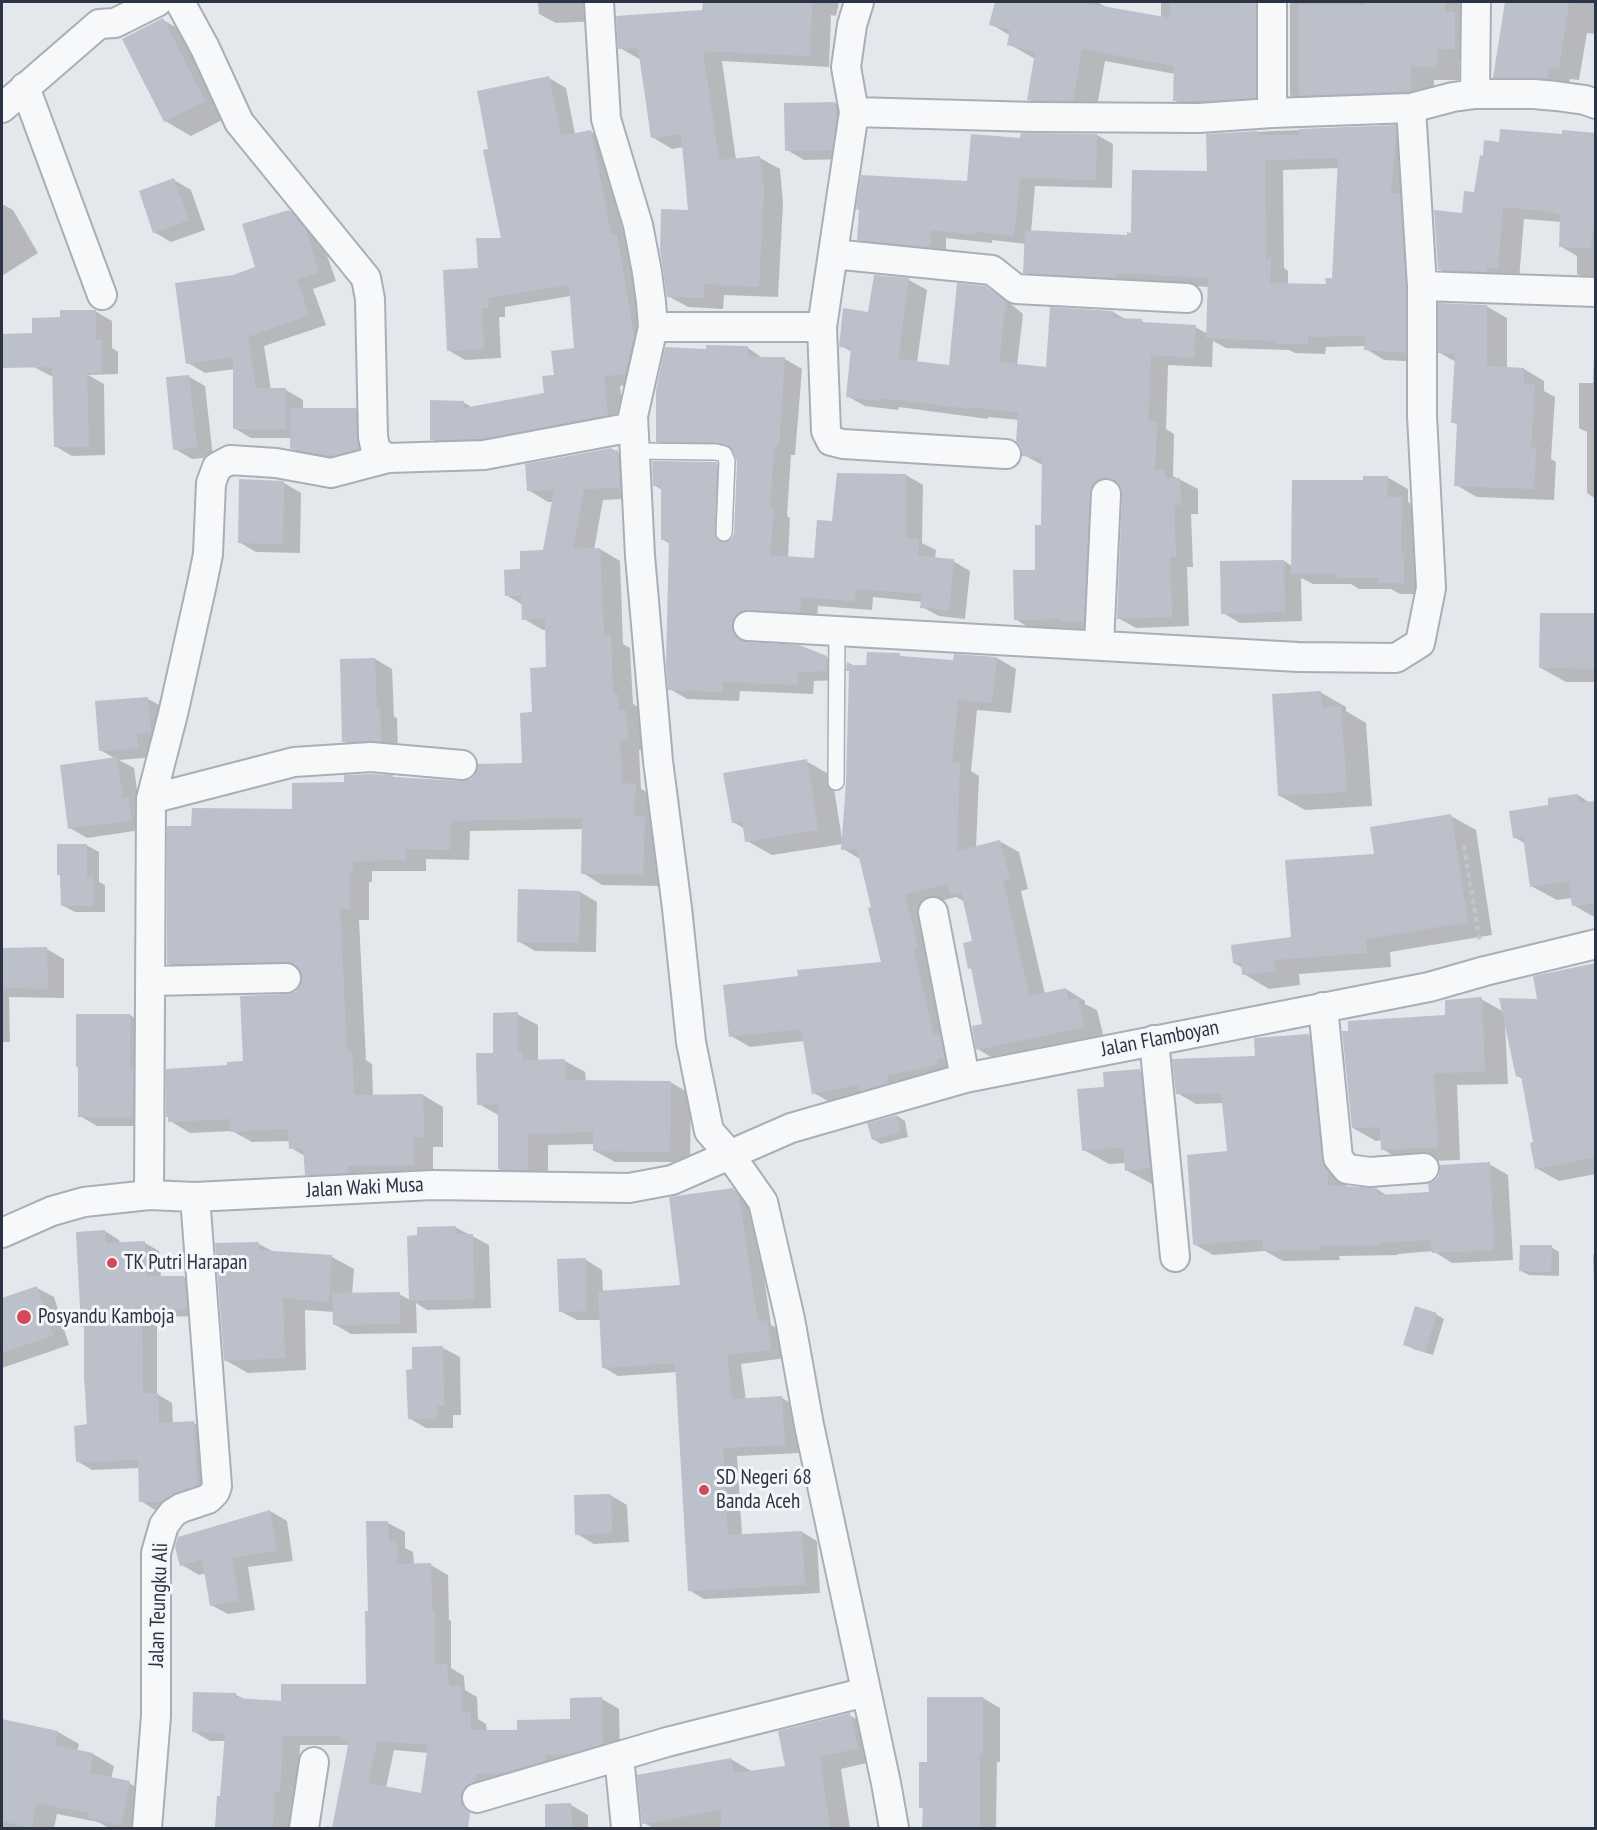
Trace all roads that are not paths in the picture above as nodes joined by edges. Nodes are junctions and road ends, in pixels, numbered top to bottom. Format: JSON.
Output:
{"nodes":[{"id":1,"x":157,"y":2,"type":"edge"},
{"id":2,"x":180,"y":2,"type":"edge"},
{"id":3,"x":599,"y":2,"type":"edge"},
{"id":4,"x":859,"y":2,"type":"edge"},
{"id":5,"x":1272,"y":2,"type":"edge"},
{"id":6,"x":1476,"y":2,"type":"edge"},
{"id":7,"x":25,"y":87,"type":"junction"},
{"id":8,"x":1475,"y":94,"type":"junction"},
{"id":9,"x":1596,"y":104,"type":"edge"},
{"id":10,"x":2,"y":108,"type":"edge"},
{"id":11,"x":1411,"y":108,"type":"junction"},
{"id":12,"x":854,"y":112,"type":"junction"},
{"id":13,"x":1272,"y":113,"type":"junction"},
{"id":14,"x":833,"y":254,"type":"junction"},
{"id":15,"x":1422,"y":286,"type":"junction"},
{"id":16,"x":1596,"y":292,"type":"edge"},
{"id":17,"x":102,"y":296,"type":"dead end"},
{"id":18,"x":1187,"y":297,"type":"dead end"},
{"id":19,"x":653,"y":327,"type":"junction"},
{"id":20,"x":822,"y":327,"type":"junction"},
{"id":21,"x":634,"y":439,"type":"junction"},
{"id":22,"x":1006,"y":454,"type":"dead end"},
{"id":23,"x":388,"y":458,"type":"junction"},
{"id":24,"x":1106,"y":494,"type":"dead end"},
{"id":25,"x":724,"y":533,"type":"dead end"},
{"id":26,"x":748,"y":626,"type":"dead end"},
{"id":27,"x":837,"y":630,"type":"junction"},
{"id":28,"x":1099,"y":645,"type":"junction"},
{"id":29,"x":462,"y":765,"type":"dead end"},
{"id":30,"x":836,"y":782,"type":"dead end"},
{"id":31,"x":152,"y":799,"type":"junction"},
{"id":32,"x":933,"y":912,"type":"dead end"},
{"id":33,"x":1596,"y":944,"type":"edge"},
{"id":34,"x":286,"y":978,"type":"dead end"},
{"id":35,"x":151,"y":981,"type":"junction"},
{"id":36,"x":1323,"y":1007,"type":"junction"},
{"id":37,"x":1154,"y":1040,"type":"junction"},
{"id":38,"x":965,"y":1078,"type":"junction"},
{"id":39,"x":730,"y":1155,"type":"junction"},
{"id":40,"x":1424,"y":1168,"type":"dead end"},
{"id":41,"x":149,"y":1196,"type":"junction"},
{"id":42,"x":195,"y":1197,"type":"junction"},
{"id":43,"x":2,"y":1233,"type":"edge"},
{"id":44,"x":1174,"y":1257,"type":"dead end"},
{"id":45,"x":866,"y":1692,"type":"junction"},
{"id":46,"x":619,"y":1756,"type":"junction"},
{"id":47,"x":314,"y":1762,"type":"dead end"},
{"id":48,"x":477,"y":1798,"type":"dead end"},
{"id":49,"x":147,"y":1828,"type":"edge"},
{"id":50,"x":304,"y":1828,"type":"edge"},
{"id":51,"x":626,"y":1828,"type":"edge"},
{"id":52,"x":894,"y":1828,"type":"edge"}],
"edges":[{"from":1,"to":7,"type":"street"},
{"from":2,"to":23,"type":"street"},
{"from":3,"to":19,"type":"street"},
{"from":4,"to":12,"type":"street"},
{"from":5,"to":13,"type":"street"},
{"from":6,"to":8,"type":"street"},
{"from":7,"to":10,"type":"street"},
{"from":7,"to":17,"type":"street"},
{"from":8,"to":9,"type":"street"},
{"from":8,"to":11,"type":"street"},
{"from":11,"to":13,"type":"street"},
{"from":11,"to":15,"type":"street"},
{"from":12,"to":13,"type":"street"},
{"from":12,"to":14,"type":"street"},
{"from":14,"to":18,"type":"street"},
{"from":14,"to":20,"type":"street"},
{"from":15,"to":16,"type":"street"},
{"from":15,"to":28,"type":"street"},
{"from":19,"to":20,"type":"street"},
{"from":19,"to":21,"type":"street"},
{"from":20,"to":22,"type":"street"},
{"from":21,"to":23,"type":"street"},
{"from":21,"to":25,"type":"lane"},
{"from":21,"to":39,"type":"street"},
{"from":23,"to":31,"type":"street"},
{"from":24,"to":28,"type":"street"},
{"from":26,"to":27,"type":"street"},
{"from":27,"to":28,"type":"street"},
{"from":27,"to":30,"type":"lane"},
{"from":29,"to":31,"type":"street"},
{"from":31,"to":35,"type":"street"},
{"from":32,"to":38,"type":"street"},
{"from":33,"to":36,"type":"street","name":"Jalan Flamboyan"},
{"from":34,"to":35,"type":"street"},
{"from":35,"to":41,"type":"street"},
{"from":36,"to":37,"type":"street","name":"Jalan Flamboyan"},
{"from":36,"to":40,"type":"street"},
{"from":37,"to":38,"type":"street","name":"Jalan Flamboyan"},
{"from":37,"to":44,"type":"street"},
{"from":38,"to":39,"type":"street","name":"Jalan Flamboyan"},
{"from":39,"to":42,"type":"street","name":"Jalan Waki Musa"},
{"from":39,"to":45,"type":"street"},
{"from":41,"to":42,"type":"street","name":"Jalan Waki Musa"},
{"from":41,"to":43,"type":"street","name":"Jalan Waki Musa"},
{"from":42,"to":49,"type":"street","name":"Jalan Teungku Ali"},
{"from":45,"to":46,"type":"street"},
{"from":45,"to":52,"type":"street"},
{"from":46,"to":48,"type":"street"},
{"from":46,"to":51,"type":"street"},
{"from":47,"to":50,"type":"street"}]}
